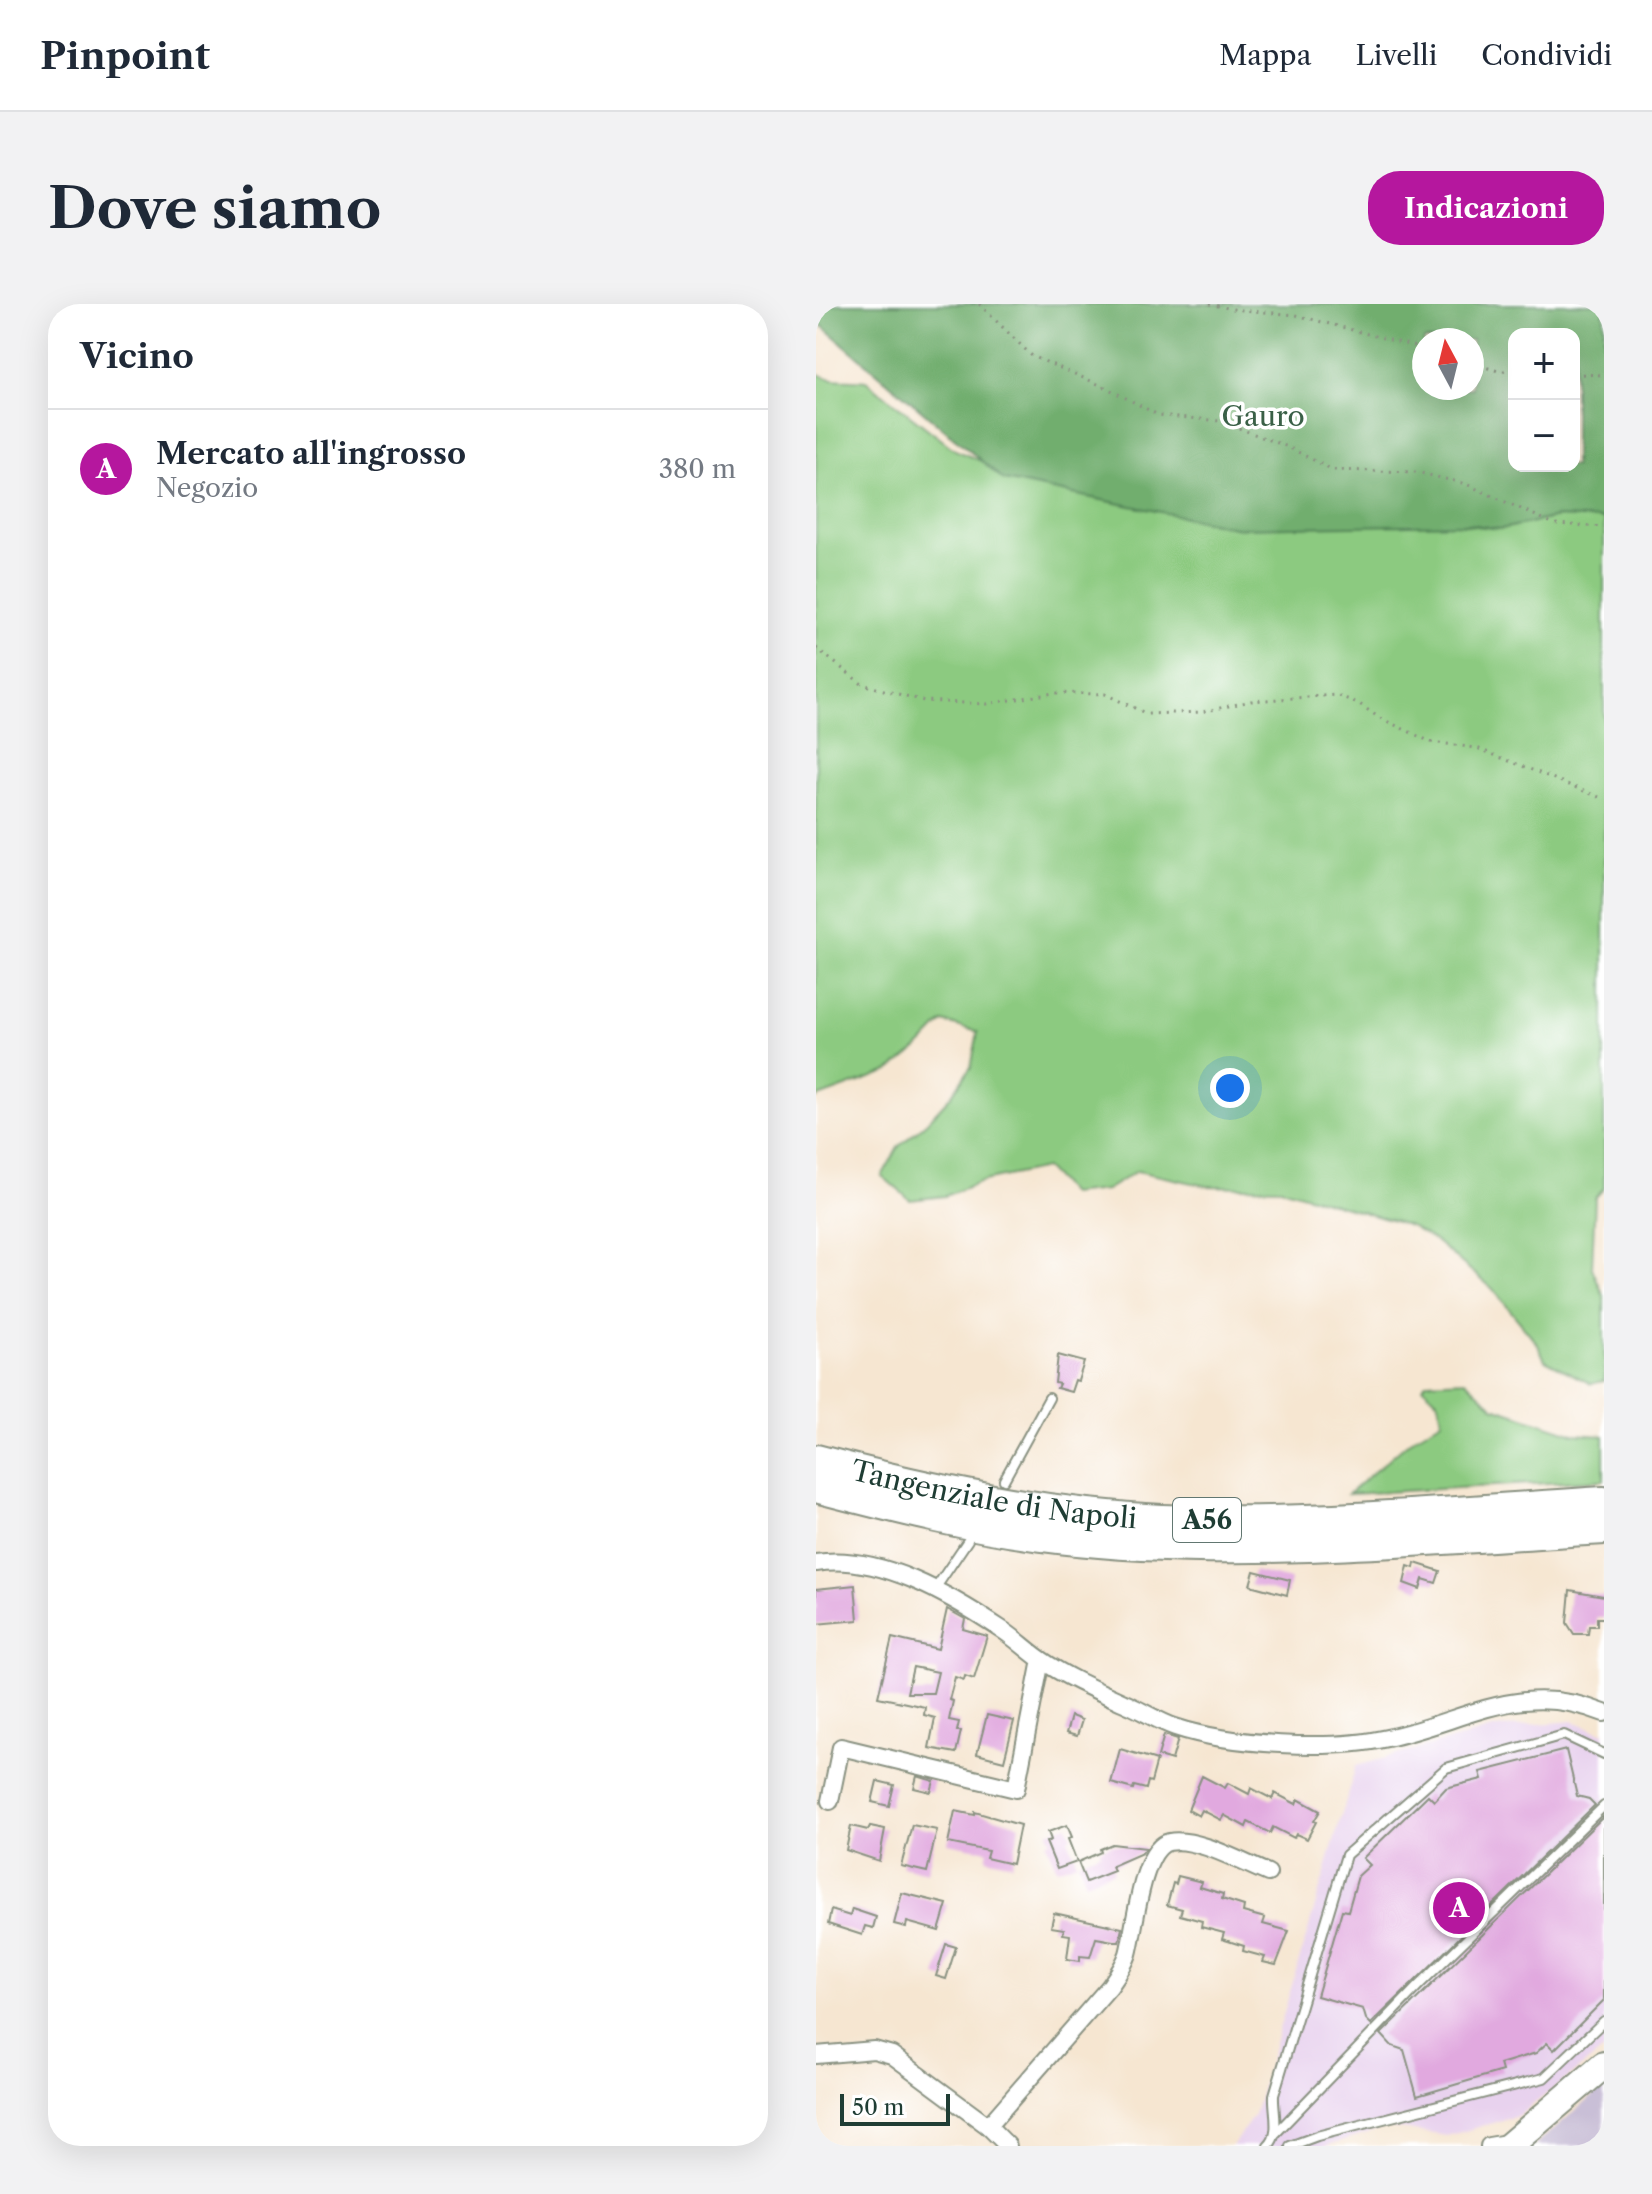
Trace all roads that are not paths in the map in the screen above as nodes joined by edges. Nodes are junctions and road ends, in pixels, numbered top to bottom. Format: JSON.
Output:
{"nodes":[{"id":1,"x":1049,"y":1398,"type":"dead end"},
{"id":2,"x":816,"y":1460,"type":"edge"},
{"id":3,"x":1004,"y":1480,"type":"dead end"},
{"id":4,"x":816,"y":1487,"type":"edge"},
{"id":5,"x":1604,"y":1502,"type":"edge"},
{"id":6,"x":1604,"y":1529,"type":"edge"},
{"id":7,"x":968,"y":1540,"type":"dead end"},
{"id":8,"x":816,"y":1563,"type":"edge"},
{"id":9,"x":935,"y":1589,"type":"junction"},
{"id":10,"x":1041,"y":1660,"type":"junction"},
{"id":11,"x":1604,"y":1713,"type":"edge"},
{"id":12,"x":1604,"y":1754,"type":"edge"},
{"id":13,"x":830,"y":1801,"type":"dead end"},
{"id":14,"x":1604,"y":1806,"type":"edge"},
{"id":15,"x":1268,"y":1873,"type":"dead end"},
{"id":16,"x":1604,"y":2021,"type":"edge"},
{"id":17,"x":816,"y":2055,"type":"edge"},
{"id":18,"x":1604,"y":2065,"type":"edge"},
{"id":19,"x":988,"y":2126,"type":"junction"},
{"id":20,"x":1276,"y":2133,"type":"junction"},
{"id":21,"x":1272,"y":2145,"type":"edge"},
{"id":22,"x":1504,"y":2145,"type":"edge"},
{"id":23,"x":1008,"y":2146,"type":"edge"},
{"id":24,"x":1290,"y":2146,"type":"edge"}],
"edges":[{"from":1,"to":3,"type":"lane"},
{"from":2,"to":5,"type":"highway","name":"Tangenziale di Napoli","number":"A56"},
{"from":4,"to":6,"type":"highway","name":"Tangenziale di Napoli","number":"A56"},
{"from":7,"to":9,"type":"lane"},
{"from":8,"to":9,"type":"street"},
{"from":9,"to":10,"type":"street"},
{"from":10,"to":11,"type":"street"},
{"from":10,"to":13,"type":"street"},
{"from":12,"to":20,"type":"lane"},
{"from":14,"to":20,"type":"lane"},
{"from":15,"to":19,"type":"street"},
{"from":16,"to":24,"type":"lane"},
{"from":17,"to":19,"type":"street"},
{"from":18,"to":22,"type":"main road"},
{"from":19,"to":23,"type":"street"},
{"from":20,"to":21,"type":"lane"}]}
